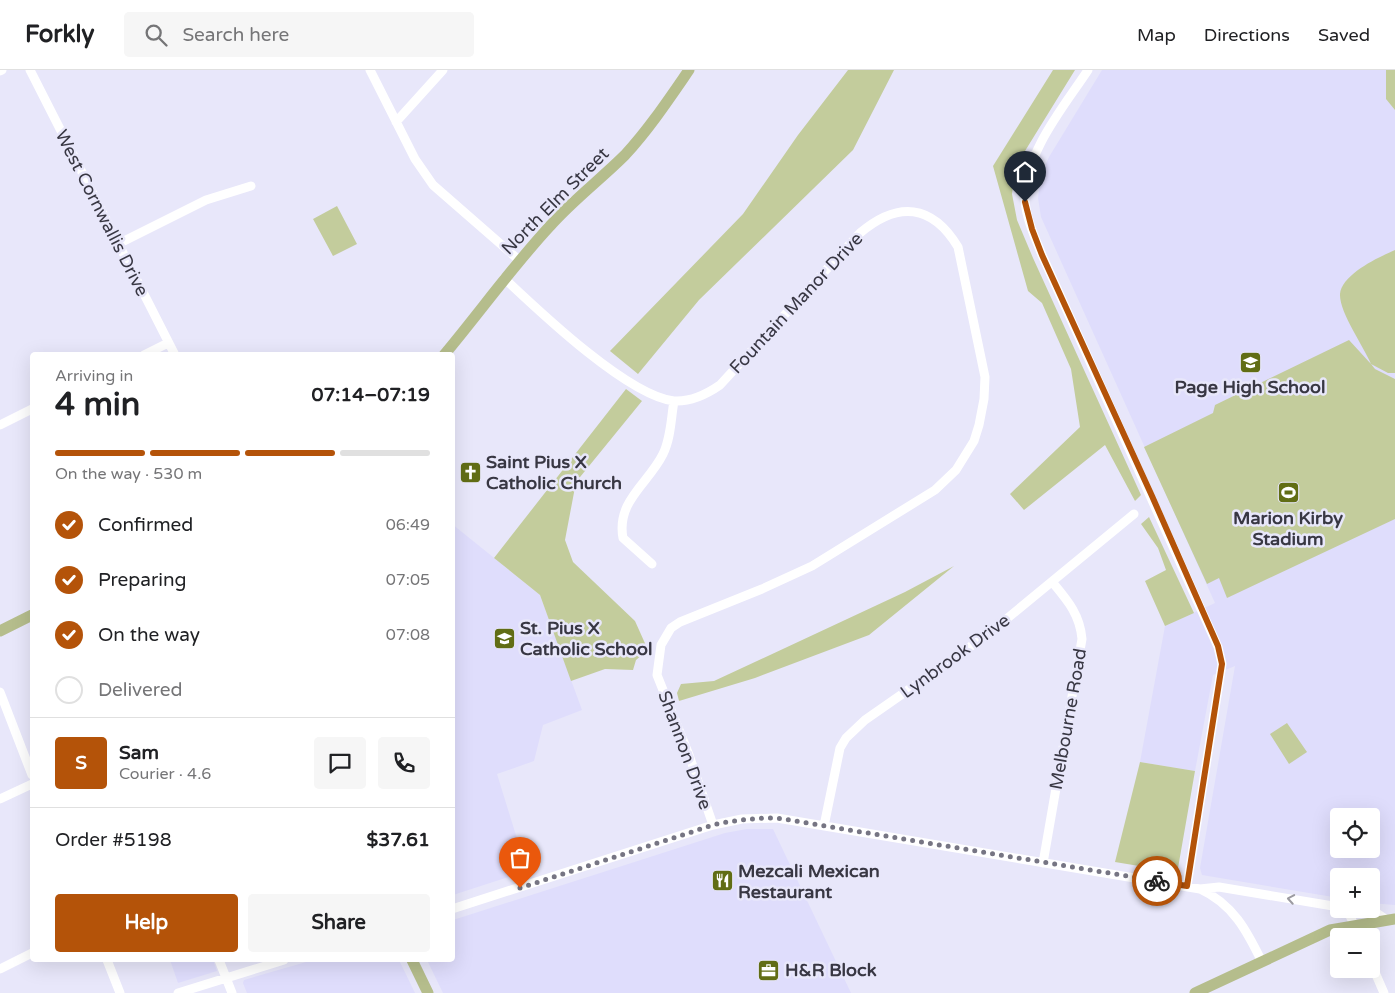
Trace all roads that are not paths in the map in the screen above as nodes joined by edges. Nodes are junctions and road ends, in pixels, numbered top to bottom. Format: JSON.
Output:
{"nodes":[{"id":1,"x":30,"y":70,"type":"edge"},
{"id":2,"x":370,"y":70,"type":"edge"},
{"id":3,"x":443,"y":70,"type":"edge"},
{"id":4,"x":689,"y":70,"type":"edge"},
{"id":5,"x":1088,"y":70,"type":"edge"},
{"id":6,"x":396,"y":122,"type":"junction"},
{"id":7,"x":251,"y":186,"type":"dead end"},
{"id":8,"x":118,"y":244,"type":"junction"},
{"id":9,"x":520,"y":260,"type":"junction"},
{"id":10,"x":504,"y":278,"type":"junction"},
{"id":11,"x":168,"y":343,"type":"junction"},
{"id":12,"x":150,"y":352,"type":"edge"},
{"id":13,"x":173,"y":352,"type":"edge"},
{"id":14,"x":447,"y":352,"type":"edge"},
{"id":15,"x":674,"y":401,"type":"junction"},
{"id":16,"x":30,"y":410,"type":"edge"},
{"id":17,"x":0,"y":425,"type":"edge"},
{"id":18,"x":1134,"y":514,"type":"dead end"},
{"id":19,"x":652,"y":564,"type":"dead end"},
{"id":20,"x":1053,"y":583,"type":"junction"},
{"id":21,"x":30,"y":616,"type":"edge"},
{"id":22,"x":0,"y":631,"type":"edge"},
{"id":23,"x":657,"y":675,"type":"joint"},
{"id":24,"x":0,"y":692,"type":"edge"},
{"id":25,"x":30,"y":770,"type":"edge"},
{"id":26,"x":30,"y":785,"type":"edge"},
{"id":27,"x":0,"y":800,"type":"edge"},
{"id":28,"x":713,"y":825,"type":"junction"},
{"id":29,"x":824,"y":826,"type":"junction"},
{"id":30,"x":1043,"y":863,"type":"junction"},
{"id":31,"x":1187,"y":886,"type":"junction"},
{"id":32,"x":1200,"y":889,"type":"junction"},
{"id":33,"x":1330,"y":906,"type":"edge"},
{"id":34,"x":455,"y":908,"type":"edge"},
{"id":35,"x":1351,"y":918,"type":"edge"},
{"id":36,"x":1391,"y":919,"type":"edge"},
{"id":37,"x":1354,"y":924,"type":"junction"},
{"id":38,"x":1356,"y":928,"type":"edge"},
{"id":39,"x":30,"y":954,"type":"edge"},
{"id":40,"x":108,"y":962,"type":"edge"},
{"id":41,"x":220,"y":962,"type":"edge"},
{"id":42,"x":277,"y":962,"type":"edge"},
{"id":43,"x":413,"y":962,"type":"edge"},
{"id":44,"x":1262,"y":962,"type":"junction"},
{"id":45,"x":0,"y":969,"type":"edge"},
{"id":46,"x":225,"y":978,"type":"junction"},
{"id":47,"x":1378,"y":978,"type":"edge"},
{"id":48,"x":120,"y":993,"type":"edge"},
{"id":49,"x":178,"y":993,"type":"edge"},
{"id":50,"x":232,"y":993,"type":"edge"},
{"id":51,"x":428,"y":993,"type":"edge"},
{"id":52,"x":1195,"y":993,"type":"edge"},
{"id":53,"x":1384,"y":993,"type":"edge"}],
"edges":[{"from":1,"to":8,"type":"street","name":"West Cornwallis Drive"},
{"from":2,"to":6,"type":"street"},
{"from":3,"to":6,"type":"street"},
{"from":4,"to":9,"type":"main road","name":"North Elm Street"},
{"from":5,"to":31,"type":"street"},
{"from":6,"to":9,"type":"street"},
{"from":7,"to":8,"type":"street"},
{"from":8,"to":11,"type":"street","name":"West Cornwallis Drive"},
{"from":9,"to":10,"type":"main road","name":"North Elm Street"},
{"from":10,"to":14,"type":"main road","name":"North Elm Street"},
{"from":10,"to":15,"type":"street","name":"Fountain Manor Drive"},
{"from":11,"to":12,"type":"street"},
{"from":11,"to":13,"type":"street","name":"West Cornwallis Drive"},
{"from":15,"to":19,"type":"street"},
{"from":15,"to":23,"type":"street","name":"Fountain Manor Drive"},
{"from":16,"to":17,"type":"street"},
{"from":18,"to":20,"type":"street","name":"Lynbrook Drive"},
{"from":20,"to":29,"type":"street","name":"Lynbrook Drive"},
{"from":20,"to":30,"type":"street","name":"Melbourne Road"},
{"from":21,"to":22,"type":"main road"},
{"from":23,"to":28,"type":"street","name":"Shannon Drive"},
{"from":24,"to":25,"type":"street"},
{"from":26,"to":27,"type":"street"},
{"from":28,"to":29,"type":"street"},
{"from":28,"to":34,"type":"street"},
{"from":29,"to":30,"type":"street"},
{"from":30,"to":31,"type":"street"},
{"from":31,"to":32,"type":"street"},
{"from":33,"to":32,"type":"street","one_way":true},
{"from":32,"to":44,"type":"street"},
{"from":35,"to":37,"type":"street"},
{"from":36,"to":37,"type":"main road"},
{"from":37,"to":38,"type":"street"},
{"from":37,"to":44,"type":"main road"},
{"from":39,"to":45,"type":"street"},
{"from":40,"to":48,"type":"street"},
{"from":41,"to":46,"type":"street"},
{"from":42,"to":46,"type":"street"},
{"from":43,"to":51,"type":"main road"},
{"from":44,"to":52,"type":"main road"},
{"from":46,"to":49,"type":"street"},
{"from":46,"to":50,"type":"street"},
{"from":47,"to":53,"type":"street"}]}
